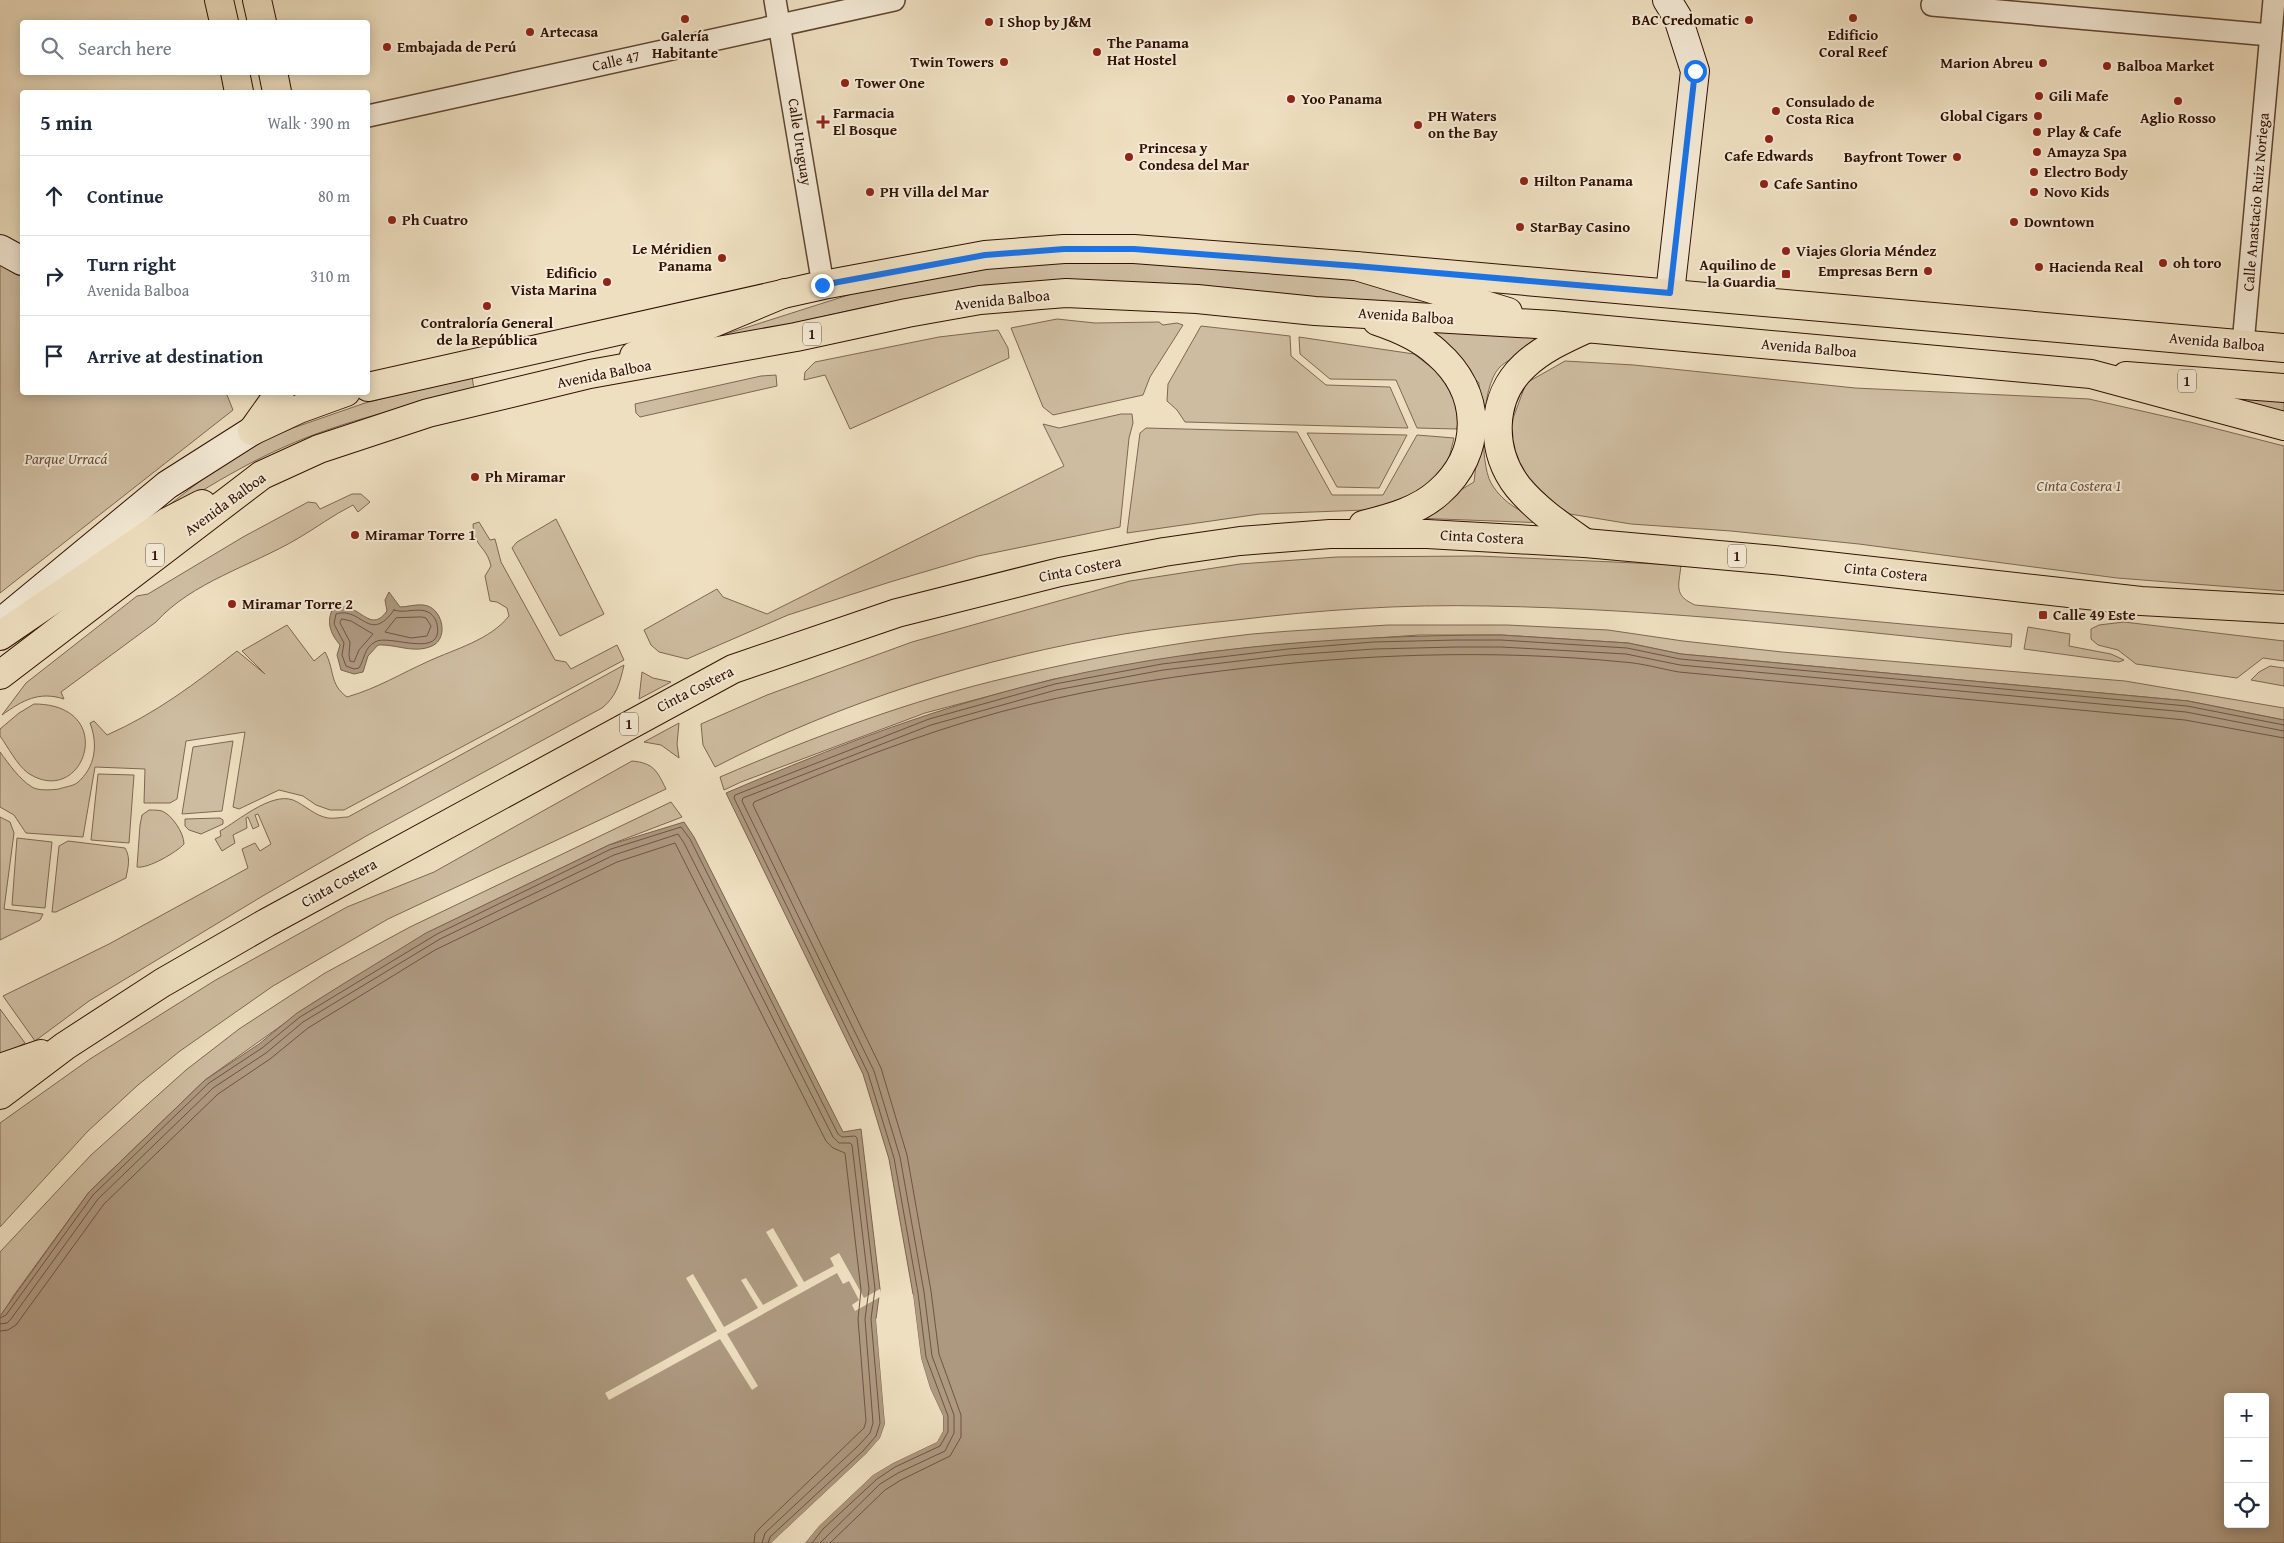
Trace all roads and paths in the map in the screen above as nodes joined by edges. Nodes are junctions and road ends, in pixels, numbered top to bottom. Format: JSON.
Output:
{"nodes":[{"id":1,"x":219,"y":0,"type":"edge"},
{"id":2,"x":257,"y":0,"type":"edge"},
{"id":3,"x":775,"y":0,"type":"edge"},
{"id":4,"x":894,"y":0,"type":"edge"},
{"id":5,"x":1667,"y":0,"type":"edge"},
{"id":6,"x":2274,"y":0,"type":"edge"},
{"id":7,"x":1932,"y":5,"type":"dead end"},
{"id":8,"x":224,"y":20,"type":"edge"},
{"id":9,"x":262,"y":20,"type":"edge"},
{"id":10,"x":780,"y":24,"type":"junction"},
{"id":11,"x":2270,"y":35,"type":"junction"},
{"id":12,"x":236,"y":75,"type":"edge"},
{"id":13,"x":273,"y":75,"type":"edge"},
{"id":14,"x":2275,"y":78,"type":"edge"},
{"id":15,"x":239,"y":90,"type":"edge"},
{"id":16,"x":276,"y":90,"type":"edge"},
{"id":17,"x":370,"y":116,"type":"edge"},
{"id":18,"x":0,"y":249,"type":"edge"},
{"id":19,"x":20,"y":260,"type":"edge"},
{"id":20,"x":1356,"y":266,"type":"junction"},
{"id":21,"x":822,"y":285,"type":"junction"},
{"id":22,"x":785,"y":293,"type":"junction"},
{"id":23,"x":1670,"y":293,"type":"junction"},
{"id":24,"x":1315,"y":311,"type":"junction"},
{"id":25,"x":1552,"y":326,"type":"junction"},
{"id":26,"x":1586,"y":328,"type":"junction"},
{"id":27,"x":2243,"y":344,"type":"junction"},
{"id":28,"x":2284,"y":348,"type":"edge"},
{"id":29,"x":590,"y":374,"type":"junction"},
{"id":30,"x":2091,"y":374,"type":"junction"},
{"id":31,"x":370,"y":388,"type":"edge"},
{"id":32,"x":2284,"y":388,"type":"edge"},
{"id":33,"x":325,"y":395,"type":"edge"},
{"id":34,"x":298,"y":398,"type":"edge"},
{"id":35,"x":2284,"y":426,"type":"edge"},
{"id":36,"x":262,"y":475,"type":"junction"},
{"id":37,"x":1330,"y":534,"type":"junction"},
{"id":38,"x":1585,"y":543,"type":"junction"},
{"id":39,"x":2141,"y":601,"type":"junction"},
{"id":40,"x":2284,"y":610,"type":"edge"},
{"id":41,"x":2284,"y":622,"type":"edge"},
{"id":42,"x":0,"y":623,"type":"edge"},
{"id":43,"x":0,"y":636,"type":"edge"},
{"id":44,"x":0,"y":675,"type":"edge"},
{"id":45,"x":65,"y":1046,"type":"junction"},
{"id":46,"x":0,"y":1068,"type":"edge"},
{"id":47,"x":0,"y":1095,"type":"edge"}],
"edges":[{"from":1,"to":8,"type":"main road"},
{"from":2,"to":9,"type":"main road"},
{"from":3,"to":10,"type":"street","name":"Calle Uruguay"},
{"from":4,"to":10,"type":"street","name":"Calle 47"},
{"from":5,"to":23,"type":"main road"},
{"from":6,"to":11,"type":"street","name":"Calle Anastacio Ruiz Noriega"},
{"from":7,"to":11,"type":"street"},
{"from":10,"to":17,"type":"street","name":"Calle 47"},
{"from":10,"to":21,"type":"street","name":"Calle Uruguay"},
{"from":11,"to":14,"type":"street","name":"Calle Anastacio Ruiz Noriega"},
{"from":12,"to":15,"type":"main road"},
{"from":13,"to":16,"type":"main road"},
{"from":14,"to":27,"type":"street","name":"Calle Anastacio Ruiz Noriega"},
{"from":18,"to":19,"type":"main road"},
{"from":20,"to":21,"type":"main road","name":"Avenida Balboa"},
{"from":20,"to":23,"type":"main road","name":"Avenida Balboa"},
{"from":20,"to":25,"type":"main road"},
{"from":21,"to":22,"type":"main road","name":"Avenida Balboa"},
{"from":22,"to":29,"type":"main road"},
{"from":22,"to":31,"type":"main road","name":"Avenida Balboa"},
{"from":23,"to":27,"type":"main road","name":"Avenida Balboa"},
{"from":24,"to":25,"type":"main road","name":"Avenida Balboa"},
{"from":24,"to":29,"type":"main road","name":"Avenida Balboa","number":"1"},
{"from":24,"to":37,"type":"main road"},
{"from":25,"to":26,"type":"main road","name":"Avenida Balboa","number":"1"},
{"from":26,"to":30,"type":"main road","name":"Avenida Balboa","number":"1"},
{"from":26,"to":38,"type":"main road"},
{"from":27,"to":28,"type":"main road","name":"Avenida Balboa"},
{"from":29,"to":36,"type":"main road","name":"Avenida Balboa","number":"1"},
{"from":30,"to":32,"type":"main road","name":"Avenida Balboa","number":"1"},
{"from":30,"to":35,"type":"main road","name":"Avenida Balboa"},
{"from":33,"to":34,"type":"main road"},
{"from":34,"to":42,"type":"main road"},
{"from":36,"to":43,"type":"main road"},
{"from":36,"to":44,"type":"main road","name":"Avenida Balboa","number":"1"},
{"from":37,"to":38,"type":"main road","name":"Cinta Costera","number":"1"},
{"from":37,"to":45,"type":"main road","name":"Cinta Costera","number":"1"},
{"from":38,"to":39,"type":"main road","name":"Cinta Costera","number":"1"},
{"from":39,"to":40,"type":"main road","name":"Cinta Costera"},
{"from":39,"to":41,"type":"main road"},
{"from":45,"to":46,"type":"main road"},
{"from":45,"to":47,"type":"main road","name":"Cinta Costera","number":"1"}]}
